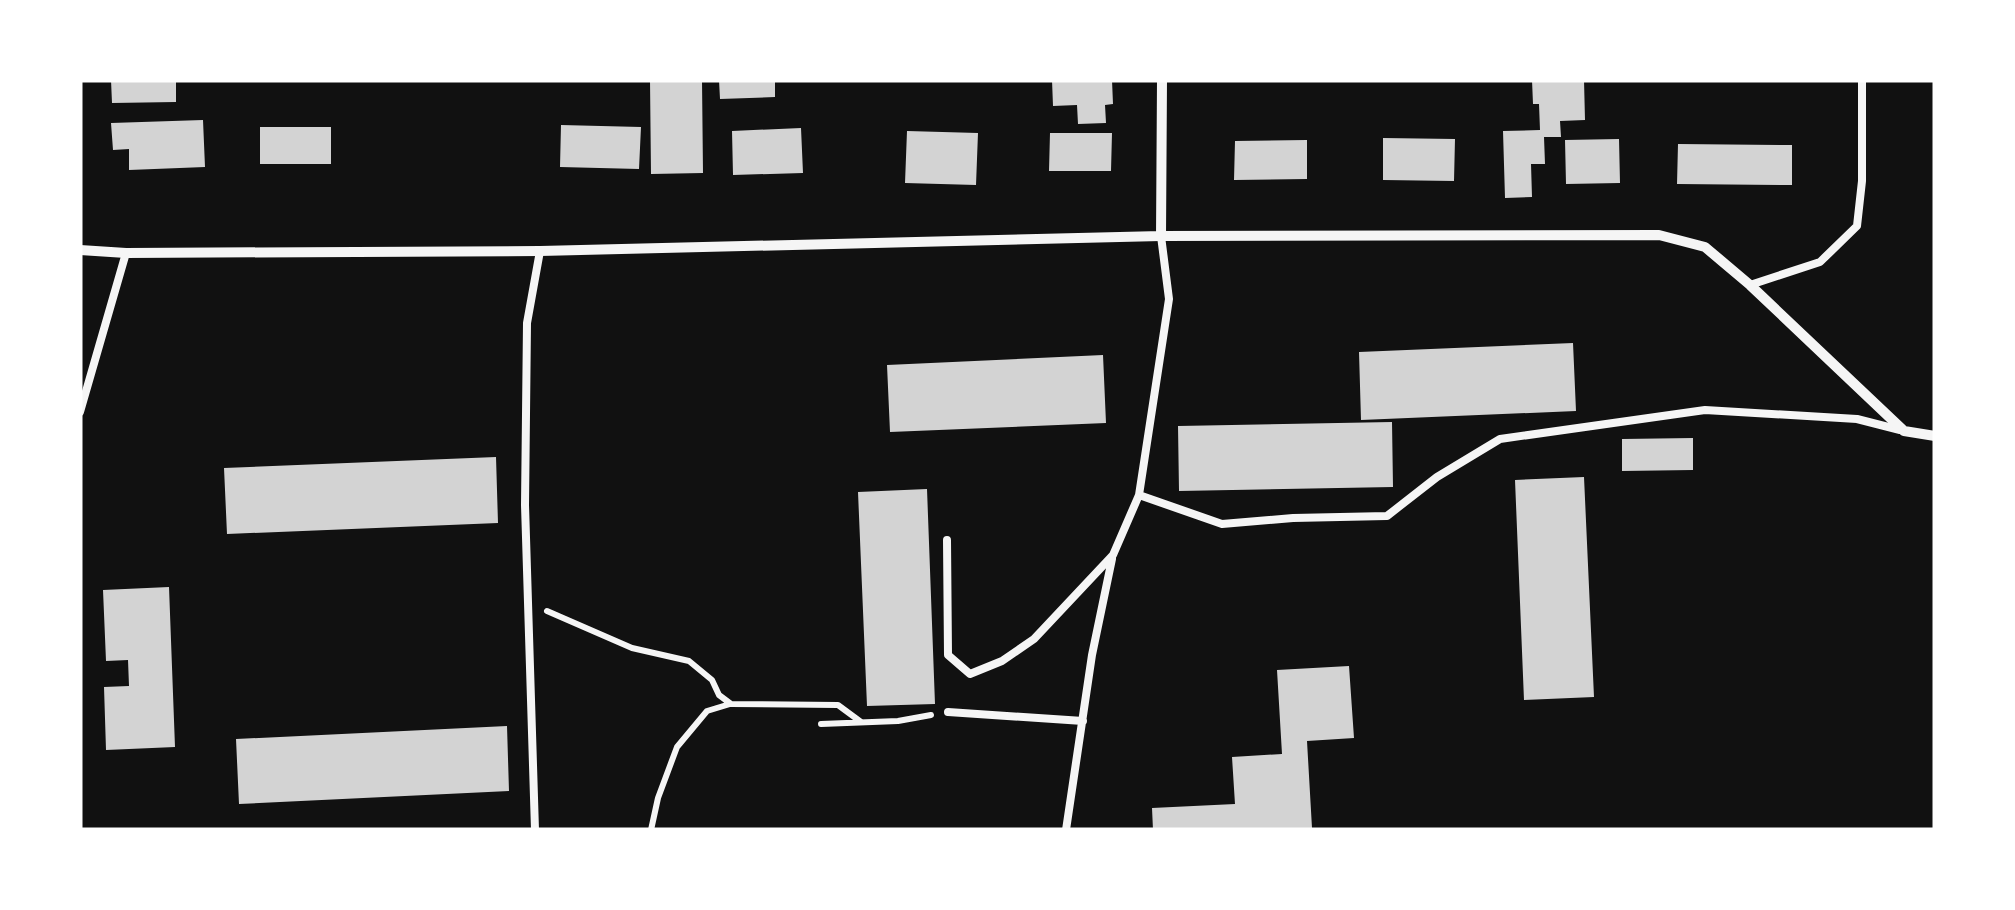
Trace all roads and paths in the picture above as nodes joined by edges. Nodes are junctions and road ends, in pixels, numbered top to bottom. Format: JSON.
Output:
{"nodes":[{"id":1,"x":1162,"y":80,"type":"edge"},
{"id":2,"x":1862,"y":80,"type":"edge"},
{"id":3,"x":1161,"y":236,"type":"junction"},
{"id":4,"x":80,"y":250,"type":"edge"},
{"id":5,"x":540,"y":251,"type":"junction"},
{"id":6,"x":126,"y":253,"type":"junction"},
{"id":7,"x":1750,"y":285,"type":"junction"},
{"id":8,"x":80,"y":412,"type":"edge"},
{"id":9,"x":1904,"y":432,"type":"junction"},
{"id":10,"x":1935,"y":436,"type":"edge"},
{"id":11,"x":1139,"y":495,"type":"junction"},
{"id":12,"x":947,"y":540,"type":"dead end"},
{"id":13,"x":1113,"y":555,"type":"junction"},
{"id":14,"x":528,"y":597,"type":"junction"},
{"id":15,"x":731,"y":704,"type":"junction"},
{"id":16,"x":948,"y":712,"type":"joint"},
{"id":17,"x":861,"y":722,"type":"junction"},
{"id":18,"x":1082,"y":722,"type":"junction"},
{"id":19,"x":821,"y":724,"type":"dead end"},
{"id":20,"x":535,"y":830,"type":"edge"},
{"id":21,"x":652,"y":830,"type":"edge"},
{"id":22,"x":1066,"y":830,"type":"edge"}],
"edges":[{"from":1,"to":3,"type":"street"},
{"from":2,"to":7,"type":"lane"},
{"from":3,"to":5,"type":"street"},
{"from":3,"to":7,"type":"street"},
{"from":3,"to":11,"type":"lane"},
{"from":4,"to":6,"type":"street"},
{"from":5,"to":6,"type":"street"},
{"from":5,"to":14,"type":"lane"},
{"from":6,"to":8,"type":"lane"},
{"from":7,"to":9,"type":"street"},
{"from":9,"to":10,"type":"street"},
{"from":9,"to":11,"type":"lane"},
{"from":11,"to":13,"type":"lane"},
{"from":12,"to":13,"type":"lane"},
{"from":13,"to":18,"type":"lane"},
{"from":14,"to":15,"type":"path"},
{"from":14,"to":20,"type":"lane"},
{"from":15,"to":17,"type":"path"},
{"from":15,"to":21,"type":"path"},
{"from":16,"to":17,"type":"path"},
{"from":16,"to":18,"type":"lane"},
{"from":17,"to":19,"type":"path"},
{"from":18,"to":22,"type":"lane"}]}
